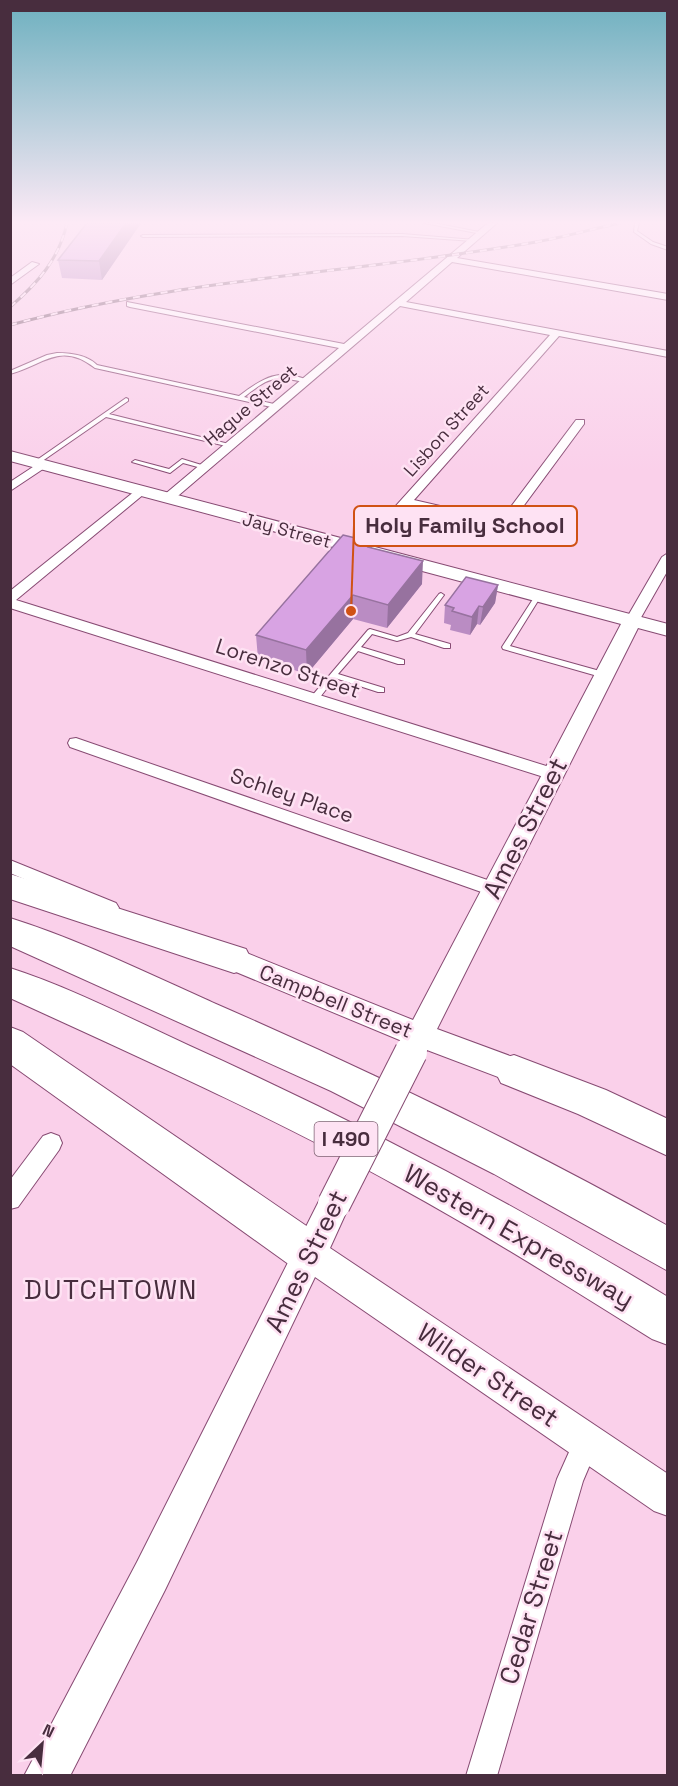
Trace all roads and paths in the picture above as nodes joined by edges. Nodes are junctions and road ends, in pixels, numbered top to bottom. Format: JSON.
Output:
{"nodes":[{"id":1,"x":142,"y":306,"type":"edge"},
{"id":2,"x":394,"y":306,"type":"edge"},
{"id":3,"x":416,"y":306,"type":"edge"},
{"id":4,"x":557,"y":333,"type":"junction"},
{"id":5,"x":346,"y":347,"type":"junction"},
{"id":6,"x":668,"y":354,"type":"edge"},
{"id":7,"x":10,"y":373,"type":"edge"},
{"id":8,"x":307,"y":381,"type":"junction"},
{"id":9,"x":240,"y":398,"type":"junction"},
{"id":10,"x":126,"y":400,"type":"dead end"},
{"id":11,"x":276,"y":406,"type":"junction"},
{"id":12,"x":105,"y":415,"type":"junction"},
{"id":13,"x":580,"y":422,"type":"dead end"},
{"id":14,"x":230,"y":445,"type":"junction"},
{"id":15,"x":10,"y":456,"type":"edge"},
{"id":16,"x":135,"y":462,"type":"dead end"},
{"id":17,"x":40,"y":464,"type":"junction"},
{"id":18,"x":205,"y":467,"type":"junction"},
{"id":19,"x":10,"y":488,"type":"edge"},
{"id":20,"x":140,"y":491,"type":"junction"},
{"id":21,"x":168,"y":498,"type":"junction"},
{"id":22,"x":406,"y":502,"type":"junction"},
{"id":23,"x":362,"y":550,"type":"junction"},
{"id":24,"x":668,"y":557,"type":"edge"},
{"id":25,"x":441,"y":595,"type":"dead end"},
{"id":26,"x":538,"y":596,"type":"junction"},
{"id":27,"x":10,"y":598,"type":"edge"},
{"id":28,"x":10,"y":603,"type":"edge"},
{"id":29,"x":632,"y":621,"type":"junction"},
{"id":30,"x":668,"y":630,"type":"edge"},
{"id":31,"x":411,"y":635,"type":"junction"},
{"id":32,"x":447,"y":646,"type":"dead end"},
{"id":33,"x":356,"y":648,"type":"junction"},
{"id":34,"x":401,"y":662,"type":"dead end"},
{"id":35,"x":333,"y":675,"type":"junction"},
{"id":36,"x":604,"y":675,"type":"junction"},
{"id":37,"x":381,"y":690,"type":"dead end"},
{"id":38,"x":314,"y":699,"type":"junction"},
{"id":39,"x":76,"y":743,"type":"dead end"},
{"id":40,"x":553,"y":774,"type":"junction"},
{"id":41,"x":10,"y":866,"type":"edge"},
{"id":42,"x":10,"y":886,"type":"edge"},
{"id":43,"x":493,"y":889,"type":"junction"},
{"id":44,"x":10,"y":931,"type":"edge"},
{"id":45,"x":234,"y":959,"type":"junction"},
{"id":46,"x":10,"y":982,"type":"edge"},
{"id":47,"x":10,"y":1043,"type":"edge"},
{"id":48,"x":415,"y":1044,"type":"junction"},
{"id":49,"x":514,"y":1071,"type":"junction"},
{"id":50,"x":668,"y":1121,"type":"edge"},
{"id":51,"x":668,"y":1138,"type":"edge"},
{"id":52,"x":51,"y":1143,"type":"dead end"},
{"id":53,"x":10,"y":1199,"type":"edge"},
{"id":54,"x":668,"y":1250,"type":"edge"},
{"id":55,"x":309,"y":1253,"type":"junction"},
{"id":56,"x":668,"y":1323,"type":"edge"},
{"id":57,"x":586,"y":1441,"type":"junction"},
{"id":58,"x":668,"y":1497,"type":"edge"},
{"id":59,"x":46,"y":1776,"type":"edge"},
{"id":60,"x":481,"y":1776,"type":"edge"}],
"edges":[{"from":1,"to":5,"type":"street"},
{"from":2,"to":5,"type":"street","name":"Hague Street"},
{"from":3,"to":4,"type":"street"},
{"from":4,"to":6,"type":"street"},
{"from":4,"to":22,"type":"street","name":"Lisbon Street"},
{"from":5,"to":8,"type":"street","name":"Hague Street"},
{"from":7,"to":9,"type":"lane"},
{"from":8,"to":9,"type":"lane"},
{"from":8,"to":11,"type":"street","name":"Hague Street"},
{"from":9,"to":11,"type":"lane"},
{"from":10,"to":12,"type":"lane"},
{"from":11,"to":14,"type":"street","name":"Hague Street"},
{"from":12,"to":14,"type":"lane"},
{"from":12,"to":17,"type":"lane"},
{"from":13,"to":22,"type":"street"},
{"from":14,"to":18,"type":"street","name":"Hague Street"},
{"from":15,"to":17,"type":"street","name":"Jay Street"},
{"from":16,"to":18,"type":"lane"},
{"from":17,"to":19,"type":"street"},
{"from":17,"to":20,"type":"street","name":"Jay Street"},
{"from":18,"to":21,"type":"street","name":"Hague Street"},
{"from":20,"to":21,"type":"street","name":"Jay Street"},
{"from":20,"to":27,"type":"street"},
{"from":21,"to":23,"type":"street","name":"Jay Street"},
{"from":22,"to":23,"type":"street","name":"Lisbon Street"},
{"from":23,"to":26,"type":"street","name":"Jay Street"},
{"from":24,"to":29,"type":"street","name":"Ames Street"},
{"from":25,"to":31,"type":"lane"},
{"from":26,"to":29,"type":"street","name":"Jay Street"},
{"from":26,"to":36,"type":"lane"},
{"from":28,"to":38,"type":"street","name":"Lorenzo Street"},
{"from":29,"to":30,"type":"street","name":"Jay Street"},
{"from":29,"to":36,"type":"street","name":"Ames Street"},
{"from":31,"to":32,"type":"lane"},
{"from":31,"to":33,"type":"lane"},
{"from":33,"to":34,"type":"lane"},
{"from":33,"to":35,"type":"lane"},
{"from":35,"to":37,"type":"lane"},
{"from":35,"to":38,"type":"lane"},
{"from":36,"to":40,"type":"street","name":"Ames Street"},
{"from":38,"to":40,"type":"street","name":"Lorenzo Street"},
{"from":39,"to":43,"type":"street","name":"Schley Place"},
{"from":40,"to":43,"type":"street","name":"Ames Street"},
{"from":41,"to":45,"type":"street","name":"Campbell Street"},
{"from":42,"to":45,"type":"highway"},
{"from":43,"to":48,"type":"street","name":"Ames Street"},
{"from":44,"to":54,"type":"highway","number":"I 490"},
{"from":45,"to":48,"type":"street","name":"Campbell Street"},
{"from":46,"to":56,"type":"highway","name":"Western Expressway","number":"I 490"},
{"from":47,"to":55,"type":"highway"},
{"from":48,"to":49,"type":"street","name":"Campbell Street"},
{"from":48,"to":55,"type":"street","name":"Ames Street","bridge":true},
{"from":49,"to":50,"type":"street","name":"Campbell Street"},
{"from":49,"to":51,"type":"highway"},
{"from":52,"to":53,"type":"street"},
{"from":55,"to":57,"type":"street","name":"Wilder Street"},
{"from":55,"to":59,"type":"street","name":"Ames Street"},
{"from":57,"to":58,"type":"street","name":"Wilder Street"},
{"from":57,"to":60,"type":"street","name":"Cedar Street"}]}
